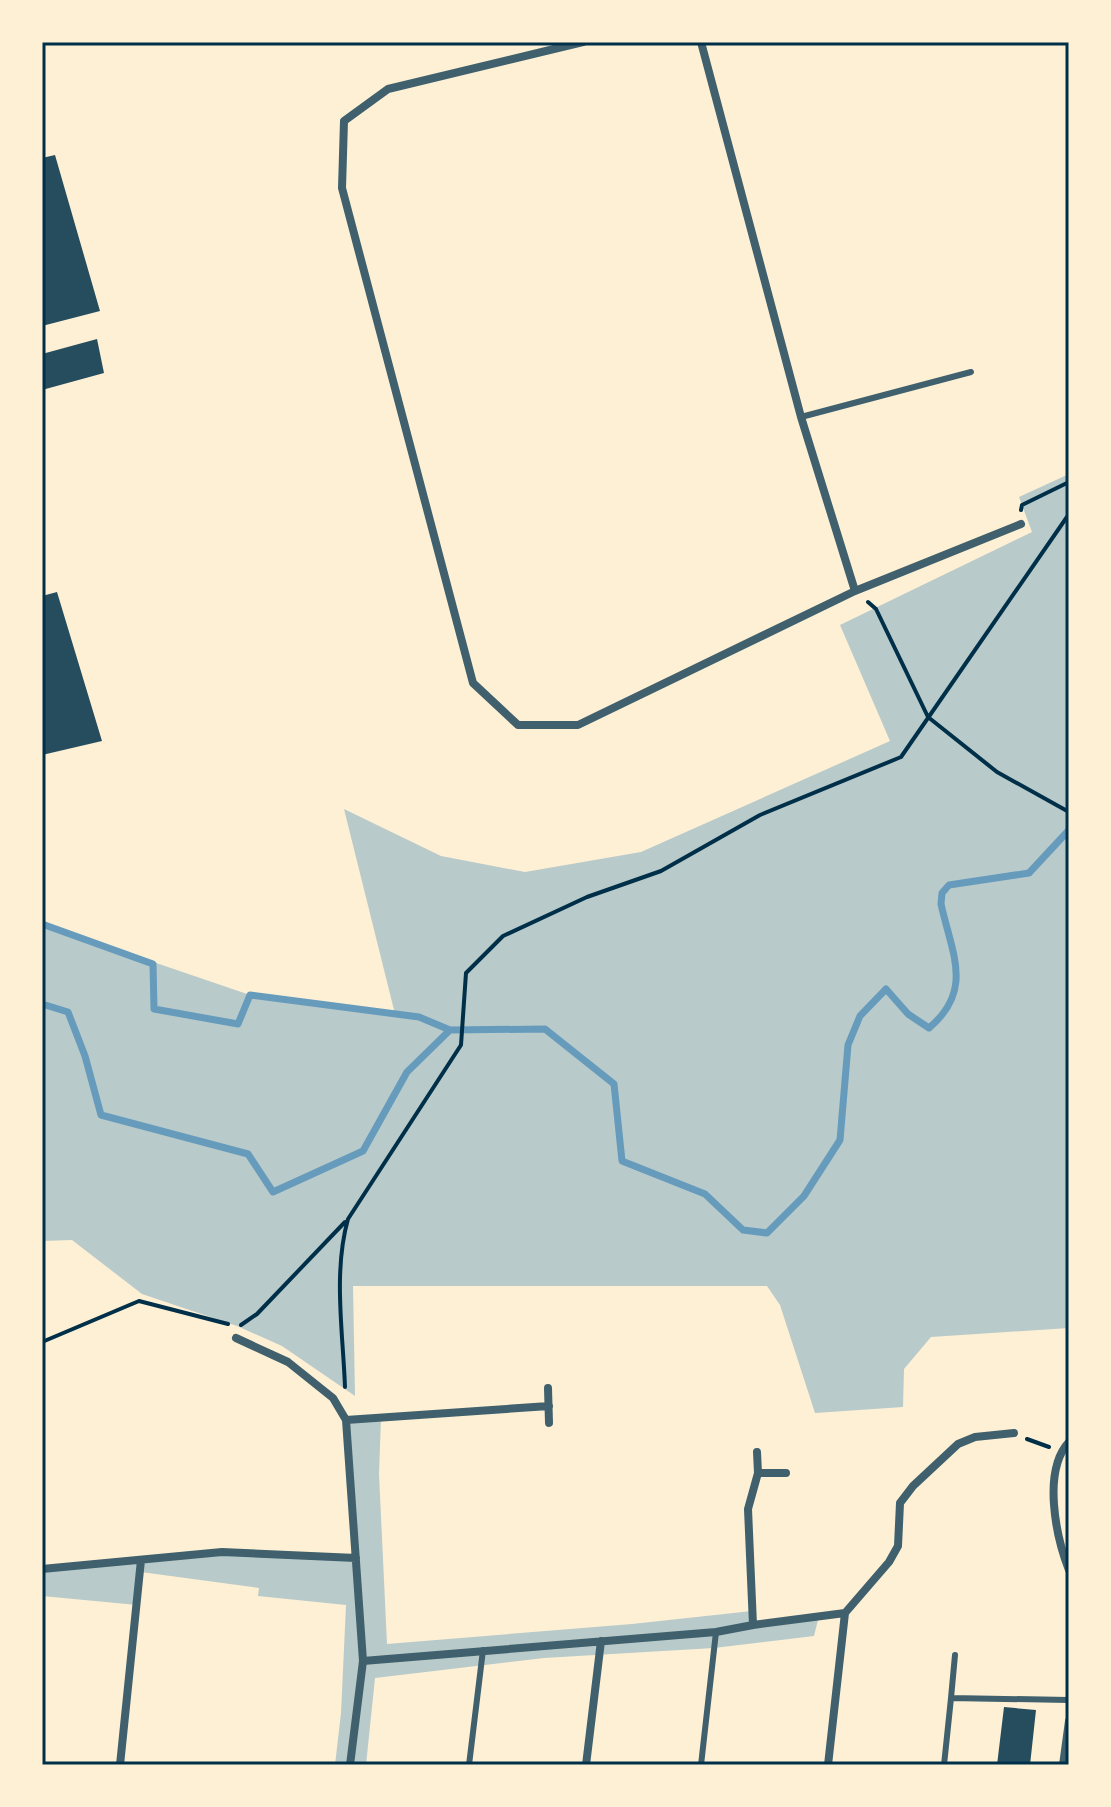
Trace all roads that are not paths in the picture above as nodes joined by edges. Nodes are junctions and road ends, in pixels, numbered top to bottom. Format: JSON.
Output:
{"nodes":[{"id":1,"x":583,"y":42,"type":"edge"},
{"id":2,"x":701,"y":42,"type":"edge"},
{"id":3,"x":971,"y":372,"type":"dead end"},
{"id":4,"x":801,"y":417,"type":"junction"},
{"id":5,"x":1021,"y":524,"type":"road end"},
{"id":6,"x":855,"y":591,"type":"junction"},
{"id":7,"x":236,"y":1338,"type":"dead end"},
{"id":8,"x":548,"y":1388,"type":"dead end"},
{"id":9,"x":549,"y":1406,"type":"junction"},
{"id":10,"x":346,"y":1420,"type":"junction"},
{"id":11,"x":549,"y":1423,"type":"dead end"},
{"id":12,"x":1014,"y":1433,"type":"road end"},
{"id":13,"x":1069,"y":1442,"type":"edge"},
{"id":14,"x":757,"y":1452,"type":"dead end"},
{"id":15,"x":758,"y":1473,"type":"junction"},
{"id":16,"x":786,"y":1473,"type":"dead end"},
{"id":17,"x":356,"y":1558,"type":"junction"},
{"id":18,"x":141,"y":1560,"type":"junction"},
{"id":19,"x":42,"y":1569,"type":"edge"},
{"id":20,"x":1069,"y":1570,"type":"edge"},
{"id":21,"x":845,"y":1613,"type":"junction"},
{"id":22,"x":753,"y":1625,"type":"junction"},
{"id":23,"x":716,"y":1632,"type":"junction"},
{"id":24,"x":601,"y":1641,"type":"junction"},
{"id":25,"x":483,"y":1650,"type":"junction"},
{"id":26,"x":955,"y":1655,"type":"dead end"},
{"id":27,"x":363,"y":1661,"type":"junction"},
{"id":28,"x":951,"y":1698,"type":"junction"},
{"id":29,"x":1069,"y":1700,"type":"edge"},
{"id":30,"x":1069,"y":1721,"type":"edge"},
{"id":31,"x":120,"y":1765,"type":"edge"},
{"id":32,"x":350,"y":1765,"type":"edge"},
{"id":33,"x":469,"y":1765,"type":"edge"},
{"id":34,"x":586,"y":1765,"type":"edge"},
{"id":35,"x":701,"y":1765,"type":"edge"},
{"id":36,"x":828,"y":1765,"type":"edge"},
{"id":37,"x":944,"y":1765,"type":"edge"},
{"id":38,"x":1063,"y":1765,"type":"edge"}],
"edges":[{"from":1,"to":6,"type":"street"},
{"from":2,"to":4,"type":"street"},
{"from":3,"to":4,"type":"lane"},
{"from":4,"to":6,"type":"street"},
{"from":5,"to":6,"type":"street"},
{"from":7,"to":10,"type":"street"},
{"from":8,"to":9,"type":"street"},
{"from":9,"to":10,"type":"street"},
{"from":9,"to":11,"type":"street"},
{"from":10,"to":17,"type":"street"},
{"from":12,"to":21,"type":"street"},
{"from":13,"to":20,"type":"street"},
{"from":14,"to":15,"type":"street"},
{"from":15,"to":16,"type":"street"},
{"from":15,"to":22,"type":"street"},
{"from":17,"to":18,"type":"street"},
{"from":17,"to":27,"type":"street"},
{"from":18,"to":19,"type":"street"},
{"from":18,"to":31,"type":"street"},
{"from":21,"to":22,"type":"street"},
{"from":21,"to":36,"type":"street"},
{"from":22,"to":23,"type":"street"},
{"from":23,"to":24,"type":"street"},
{"from":23,"to":35,"type":"lane"},
{"from":24,"to":25,"type":"street"},
{"from":24,"to":34,"type":"street"},
{"from":25,"to":27,"type":"street"},
{"from":25,"to":33,"type":"lane"},
{"from":26,"to":28,"type":"lane"},
{"from":27,"to":32,"type":"street"},
{"from":28,"to":29,"type":"lane"},
{"from":28,"to":37,"type":"lane"},
{"from":30,"to":38,"type":"street"}]}
